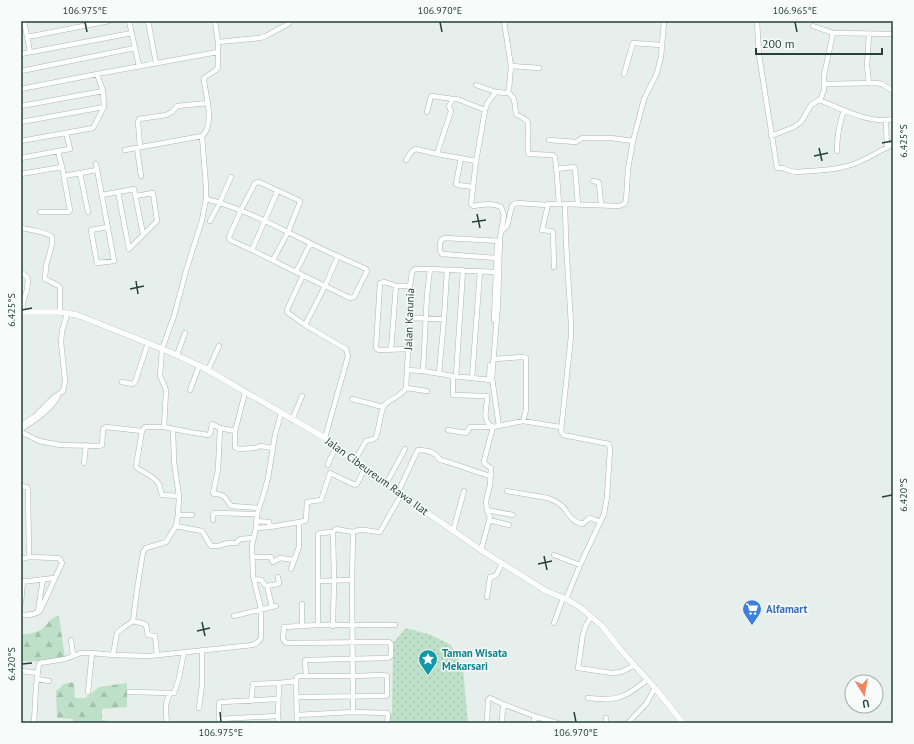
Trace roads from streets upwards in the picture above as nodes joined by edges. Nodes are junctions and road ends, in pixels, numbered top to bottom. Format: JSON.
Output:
{"nodes":[{"id":1,"x":24,"y":21,"type":"edge"},
{"id":2,"x":109,"y":21,"type":"edge"},
{"id":3,"x":129,"y":21,"type":"edge"},
{"id":4,"x":148,"y":21,"type":"edge"},
{"id":5,"x":215,"y":21,"type":"edge"},
{"id":6,"x":291,"y":21,"type":"edge"},
{"id":7,"x":504,"y":21,"type":"edge"},
{"id":8,"x":664,"y":21,"type":"edge"},
{"id":9,"x":757,"y":21,"type":"edge"},
{"id":10,"x":98,"y":22,"type":"edge"},
{"id":11,"x":83,"y":24,"type":"edge"},
{"id":12,"x":812,"y":26,"type":"dead end"},
{"id":13,"x":132,"y":33,"type":"junction"},
{"id":14,"x":833,"y":33,"type":"junction"},
{"id":15,"x":869,"y":34,"type":"junction"},
{"id":16,"x":893,"y":34,"type":"edge"},
{"id":17,"x":27,"y":37,"type":"junction"},
{"id":18,"x":218,"y":42,"type":"junction"},
{"id":19,"x":661,"y":45,"type":"junction"},
{"id":20,"x":135,"y":48,"type":"junction"},
{"id":21,"x":30,"y":52,"type":"junction"},
{"id":22,"x":218,"y":52,"type":"junction"},
{"id":23,"x":21,"y":54,"type":"edge"},
{"id":24,"x":156,"y":63,"type":"junction"},
{"id":25,"x":139,"y":66,"type":"junction"},
{"id":26,"x":511,"y":66,"type":"junction"},
{"id":27,"x":539,"y":68,"type":"dead end"},
{"id":28,"x":21,"y":71,"type":"edge"},
{"id":29,"x":98,"y":74,"type":"junction"},
{"id":30,"x":624,"y":74,"type":"dead end"},
{"id":31,"x":868,"y":83,"type":"junction"},
{"id":32,"x":824,"y":84,"type":"junction"},
{"id":33,"x":476,"y":85,"type":"dead end"},
{"id":34,"x":21,"y":89,"type":"edge"},
{"id":35,"x":103,"y":91,"type":"junction"},
{"id":36,"x":893,"y":91,"type":"edge"},
{"id":37,"x":496,"y":92,"type":"junction"},
{"id":38,"x":508,"y":92,"type":"junction"},
{"id":39,"x":453,"y":99,"type":"junction"},
{"id":40,"x":819,"y":100,"type":"junction"},
{"id":41,"x":208,"y":103,"type":"junction"},
{"id":42,"x":21,"y":106,"type":"edge"},
{"id":43,"x":104,"y":107,"type":"junction"},
{"id":44,"x":485,"y":110,"type":"junction"},
{"id":45,"x":844,"y":110,"type":"junction"},
{"id":46,"x":427,"y":112,"type":"dead end"},
{"id":47,"x":893,"y":119,"type":"edge"},
{"id":48,"x":886,"y":121,"type":"junction"},
{"id":49,"x":21,"y":122,"type":"edge"},
{"id":50,"x":66,"y":133,"type":"junction"},
{"id":51,"x":202,"y":136,"type":"junction"},
{"id":52,"x":771,"y":136,"type":"junction"},
{"id":53,"x":549,"y":140,"type":"dead end"},
{"id":54,"x":21,"y":141,"type":"edge"},
{"id":55,"x":633,"y":141,"type":"junction"},
{"id":56,"x":893,"y":144,"type":"edge"},
{"id":57,"x":139,"y":147,"type":"junction"},
{"id":58,"x":887,"y":148,"type":"junction"},
{"id":59,"x":125,"y":150,"type":"dead end"},
{"id":60,"x":837,"y":150,"type":"dead end"},
{"id":61,"x":58,"y":151,"type":"junction"},
{"id":62,"x":437,"y":154,"type":"junction"},
{"id":63,"x":21,"y":158,"type":"edge"},
{"id":64,"x":462,"y":158,"type":"junction"},
{"id":65,"x":406,"y":160,"type":"dead end"},
{"id":66,"x":476,"y":161,"type":"junction"},
{"id":67,"x":96,"y":164,"type":"dead end"},
{"id":68,"x":62,"y":167,"type":"junction"},
{"id":69,"x":556,"y":169,"type":"junction"},
{"id":70,"x":97,"y":170,"type":"junction"},
{"id":71,"x":80,"y":173,"type":"junction"},
{"id":72,"x":21,"y":174,"type":"edge"},
{"id":73,"x":64,"y":176,"type":"junction"},
{"id":74,"x":140,"y":176,"type":"dead end"},
{"id":75,"x":230,"y":177,"type":"dead end"},
{"id":76,"x":593,"y":181,"type":"dead end"},
{"id":77,"x":473,"y":188,"type":"junction"},
{"id":78,"x":118,"y":192,"type":"junction"},
{"id":79,"x":278,"y":192,"type":"junction"},
{"id":80,"x":102,"y":195,"type":"junction"},
{"id":81,"x":136,"y":196,"type":"junction"},
{"id":82,"x":206,"y":199,"type":"junction"},
{"id":83,"x":220,"y":202,"type":"junction"},
{"id":84,"x":559,"y":204,"type":"junction"},
{"id":85,"x":565,"y":204,"type":"junction"},
{"id":86,"x":578,"y":204,"type":"junction"},
{"id":87,"x":601,"y":204,"type":"junction"},
{"id":88,"x":548,"y":205,"type":"junction"},
{"id":89,"x":241,"y":210,"type":"junction"},
{"id":90,"x":40,"y":212,"type":"dead end"},
{"id":91,"x":88,"y":212,"type":"dead end"},
{"id":92,"x":210,"y":221,"type":"dead end"},
{"id":93,"x":264,"y":221,"type":"junction"},
{"id":94,"x":107,"y":227,"type":"junction"},
{"id":95,"x":21,"y":228,"type":"edge"},
{"id":96,"x":502,"y":231,"type":"junction"},
{"id":97,"x":288,"y":232,"type":"junction"},
{"id":98,"x":143,"y":234,"type":"junction"},
{"id":99,"x":499,"y":241,"type":"junction"},
{"id":100,"x":310,"y":244,"type":"junction"},
{"id":101,"x":252,"y":250,"type":"junction"},
{"id":102,"x":338,"y":256,"type":"junction"},
{"id":103,"x":496,"y":258,"type":"junction"},
{"id":104,"x":273,"y":260,"type":"junction"},
{"id":105,"x":554,"y":266,"type":"dead end"},
{"id":106,"x":430,"y":269,"type":"junction"},
{"id":107,"x":447,"y":270,"type":"junction"},
{"id":108,"x":463,"y":270,"type":"junction"},
{"id":109,"x":21,"y":272,"type":"edge"},
{"id":110,"x":296,"y":272,"type":"junction"},
{"id":111,"x":480,"y":272,"type":"junction"},
{"id":112,"x":495,"y":272,"type":"junction"},
{"id":113,"x":303,"y":275,"type":"junction"},
{"id":114,"x":325,"y":286,"type":"junction"},
{"id":115,"x":396,"y":286,"type":"junction"},
{"id":116,"x":410,"y":286,"type":"junction"},
{"id":117,"x":22,"y":312,"type":"edge"},
{"id":118,"x":60,"y":312,"type":"junction"},
{"id":119,"x":67,"y":314,"type":"junction"},
{"id":120,"x":410,"y":318,"type":"junction"},
{"id":121,"x":426,"y":318,"type":"junction"},
{"id":122,"x":444,"y":319,"type":"junction"},
{"id":123,"x":305,"y":325,"type":"junction"},
{"id":124,"x":185,"y":333,"type":"dead end"},
{"id":125,"x":148,"y":343,"type":"junction"},
{"id":126,"x":219,"y":346,"type":"dead end"},
{"id":127,"x":162,"y":349,"type":"junction"},
{"id":128,"x":408,"y":349,"type":"junction"},
{"id":129,"x":391,"y":350,"type":"junction"},
{"id":130,"x":177,"y":355,"type":"junction"},
{"id":131,"x":494,"y":359,"type":"junction"},
{"id":132,"x":199,"y":366,"type":"junction"},
{"id":133,"x":208,"y":370,"type":"junction"},
{"id":134,"x":407,"y":370,"type":"junction"},
{"id":135,"x":423,"y":371,"type":"junction"},
{"id":136,"x":439,"y":373,"type":"junction"},
{"id":137,"x":455,"y":376,"type":"junction"},
{"id":138,"x":472,"y":378,"type":"junction"},
{"id":139,"x":491,"y":380,"type":"junction"},
{"id":140,"x":122,"y":382,"type":"dead end"},
{"id":141,"x":406,"y":388,"type":"junction"},
{"id":142,"x":190,"y":390,"type":"dead end"},
{"id":143,"x":427,"y":391,"type":"dead end"},
{"id":144,"x":245,"y":393,"type":"junction"},
{"id":145,"x":59,"y":394,"type":"junction"},
{"id":146,"x":302,"y":396,"type":"dead end"},
{"id":147,"x":352,"y":399,"type":"dead end"},
{"id":148,"x":383,"y":407,"type":"junction"},
{"id":149,"x":281,"y":414,"type":"junction"},
{"id":150,"x":292,"y":420,"type":"junction"},
{"id":151,"x":523,"y":422,"type":"junction"},
{"id":152,"x":21,"y":425,"type":"edge"},
{"id":153,"x":499,"y":426,"type":"junction"},
{"id":154,"x":164,"y":427,"type":"junction"},
{"id":155,"x":493,"y":427,"type":"junction"},
{"id":156,"x":560,"y":427,"type":"junction"},
{"id":157,"x":220,"y":428,"type":"junction"},
{"id":158,"x":173,"y":429,"type":"junction"},
{"id":159,"x":21,"y":430,"type":"edge"},
{"id":160,"x":448,"y":430,"type":"dead end"},
{"id":161,"x":142,"y":431,"type":"junction"},
{"id":162,"x":235,"y":431,"type":"junction"},
{"id":163,"x":325,"y":438,"type":"junction"},
{"id":164,"x":86,"y":445,"type":"junction"},
{"id":165,"x":273,"y":448,"type":"junction"},
{"id":166,"x":336,"y":448,"type":"junction"},
{"id":167,"x":405,"y":449,"type":"dead end"},
{"id":168,"x":354,"y":462,"type":"junction"},
{"id":169,"x":84,"y":463,"type":"dead end"},
{"id":170,"x":328,"y":465,"type":"dead end"},
{"id":171,"x":364,"y":470,"type":"junction"},
{"id":172,"x":492,"y":476,"type":"junction"},
{"id":173,"x":386,"y":484,"type":"junction"},
{"id":174,"x":21,"y":486,"type":"edge"},
{"id":175,"x":464,"y":490,"type":"dead end"},
{"id":176,"x":507,"y":492,"type":"dead end"},
{"id":177,"x":399,"y":494,"type":"junction"},
{"id":178,"x":179,"y":496,"type":"junction"},
{"id":179,"x":258,"y":508,"type":"junction"},
{"id":180,"x":487,"y":510,"type":"junction"},
{"id":181,"x":256,"y":514,"type":"junction"},
{"id":182,"x":513,"y":514,"type":"dead end"},
{"id":183,"x":178,"y":515,"type":"junction"},
{"id":184,"x":192,"y":515,"type":"dead end"},
{"id":185,"x":213,"y":520,"type":"dead end"},
{"id":186,"x":489,"y":520,"type":"junction"},
{"id":187,"x":256,"y":521,"type":"junction"},
{"id":188,"x":300,"y":522,"type":"junction"},
{"id":189,"x":600,"y":522,"type":"junction"},
{"id":190,"x":509,"y":525,"type":"dead end"},
{"id":191,"x":176,"y":526,"type":"junction"},
{"id":192,"x":270,"y":527,"type":"junction"},
{"id":193,"x":256,"y":528,"type":"junction"},
{"id":194,"x":454,"y":531,"type":"junction"},
{"id":195,"x":333,"y":532,"type":"junction"},
{"id":196,"x":354,"y":532,"type":"junction"},
{"id":197,"x":253,"y":538,"type":"junction"},
{"id":198,"x":481,"y":550,"type":"junction"},
{"id":199,"x":554,"y":555,"type":"dead end"},
{"id":200,"x":29,"y":557,"type":"junction"},
{"id":201,"x":252,"y":557,"type":"junction"},
{"id":202,"x":21,"y":559,"type":"edge"},
{"id":203,"x":294,"y":560,"type":"junction"},
{"id":204,"x":502,"y":563,"type":"junction"},
{"id":205,"x":580,"y":565,"type":"junction"},
{"id":206,"x":291,"y":569,"type":"dead end"},
{"id":207,"x":278,"y":577,"type":"dead end"},
{"id":208,"x":54,"y":578,"type":"junction"},
{"id":209,"x":43,"y":579,"type":"junction"},
{"id":210,"x":254,"y":579,"type":"junction"},
{"id":211,"x":334,"y":580,"type":"junction"},
{"id":212,"x":352,"y":580,"type":"junction"},
{"id":213,"x":318,"y":581,"type":"junction"},
{"id":214,"x":22,"y":582,"type":"edge"},
{"id":215,"x":267,"y":586,"type":"junction"},
{"id":216,"x":487,"y":596,"type":"dead end"},
{"id":217,"x":564,"y":599,"type":"junction"},
{"id":218,"x":21,"y":602,"type":"edge"},
{"id":219,"x":302,"y":604,"type":"dead end"},
{"id":220,"x":261,"y":609,"type":"junction"},
{"id":221,"x":38,"y":613,"type":"junction"},
{"id":222,"x":21,"y":615,"type":"edge"},
{"id":223,"x":234,"y":616,"type":"dead end"},
{"id":224,"x":591,"y":617,"type":"junction"},
{"id":225,"x":133,"y":621,"type":"junction"},
{"id":226,"x":554,"y":623,"type":"dead end"},
{"id":227,"x":318,"y":625,"type":"junction"},
{"id":228,"x":395,"y":625,"type":"dead end"},
{"id":229,"x":302,"y":626,"type":"junction"},
{"id":230,"x":333,"y":626,"type":"junction"},
{"id":231,"x":353,"y":626,"type":"junction"},
{"id":232,"x":71,"y":640,"type":"dead end"},
{"id":233,"x":352,"y":642,"type":"junction"},
{"id":234,"x":202,"y":650,"type":"junction"},
{"id":235,"x":184,"y":652,"type":"junction"},
{"id":236,"x":92,"y":653,"type":"junction"},
{"id":237,"x":73,"y":655,"type":"junction"},
{"id":238,"x":113,"y":655,"type":"junction"},
{"id":239,"x":157,"y":655,"type":"junction"},
{"id":240,"x":352,"y":659,"type":"junction"},
{"id":241,"x":635,"y":665,"type":"junction"},
{"id":242,"x":21,"y":671,"type":"edge"},
{"id":243,"x":38,"y":673,"type":"junction"},
{"id":244,"x":306,"y":676,"type":"junction"},
{"id":245,"x":353,"y":676,"type":"junction"},
{"id":246,"x":37,"y":679,"type":"junction"},
{"id":247,"x":647,"y":680,"type":"junction"},
{"id":248,"x":49,"y":681,"type":"dead end"},
{"id":249,"x":296,"y":681,"type":"junction"},
{"id":250,"x":279,"y":683,"type":"junction"},
{"id":251,"x":655,"y":688,"type":"junction"},
{"id":252,"x":88,"y":692,"type":"dead end"},
{"id":253,"x":130,"y":692,"type":"dead end"},
{"id":254,"x":170,"y":694,"type":"junction"},
{"id":255,"x":353,"y":696,"type":"junction"},
{"id":256,"x":297,"y":697,"type":"junction"},
{"id":257,"x":588,"y":698,"type":"dead end"},
{"id":258,"x":278,"y":699,"type":"junction"},
{"id":259,"x":251,"y":701,"type":"junction"},
{"id":260,"x":503,"y":704,"type":"junction"},
{"id":261,"x":199,"y":708,"type":"dead end"},
{"id":262,"x":353,"y":712,"type":"junction"},
{"id":263,"x":297,"y":715,"type":"junction"},
{"id":264,"x":278,"y":716,"type":"junction"},
{"id":265,"x":534,"y":716,"type":"junction"},
{"id":266,"x":219,"y":721,"type":"edge"},
{"id":267,"x":555,"y":722,"type":"edge"},
{"id":268,"x":34,"y":723,"type":"edge"},
{"id":269,"x":166,"y":723,"type":"edge"},
{"id":270,"x":279,"y":723,"type":"edge"},
{"id":271,"x":297,"y":723,"type":"edge"},
{"id":272,"x":387,"y":723,"type":"edge"},
{"id":273,"x":487,"y":723,"type":"edge"},
{"id":274,"x":502,"y":723,"type":"edge"},
{"id":275,"x":534,"y":723,"type":"edge"},
{"id":276,"x":628,"y":723,"type":"edge"},
{"id":277,"x":683,"y":723,"type":"edge"}],
"edges":[{"from":1,"to":17,"type":"street"},
{"from":2,"to":10,"type":"street"},
{"from":3,"to":13,"type":"street"},
{"from":4,"to":24,"type":"street"},
{"from":5,"to":18,"type":"street"},
{"from":6,"to":18,"type":"street"},
{"from":7,"to":26,"type":"street"},
{"from":8,"to":19,"type":"street"},
{"from":9,"to":52,"type":"street"},
{"from":10,"to":11,"type":"street"},
{"from":11,"to":17,"type":"street"},
{"from":12,"to":14,"type":"street"},
{"from":13,"to":20,"type":"street"},
{"from":13,"to":21,"type":"street"},
{"from":14,"to":15,"type":"street"},
{"from":14,"to":32,"type":"street"},
{"from":15,"to":16,"type":"street"},
{"from":15,"to":31,"type":"street"},
{"from":17,"to":21,"type":"street"},
{"from":18,"to":22,"type":"street"},
{"from":19,"to":30,"type":"street"},
{"from":19,"to":55,"type":"street"},
{"from":20,"to":25,"type":"street"},
{"from":20,"to":28,"type":"street"},
{"from":21,"to":23,"type":"street"},
{"from":22,"to":24,"type":"street"},
{"from":22,"to":41,"type":"street"},
{"from":24,"to":25,"type":"street"},
{"from":25,"to":29,"type":"street"},
{"from":26,"to":27,"type":"street"},
{"from":26,"to":38,"type":"street"},
{"from":29,"to":34,"type":"street"},
{"from":29,"to":35,"type":"street"},
{"from":31,"to":32,"type":"street"},
{"from":31,"to":36,"type":"street"},
{"from":32,"to":40,"type":"street"},
{"from":33,"to":37,"type":"street"},
{"from":35,"to":42,"type":"street"},
{"from":35,"to":43,"type":"street"},
{"from":37,"to":38,"type":"street"},
{"from":37,"to":44,"type":"street"},
{"from":38,"to":69,"type":"street"},
{"from":39,"to":44,"type":"street"},
{"from":39,"to":46,"type":"street"},
{"from":39,"to":62,"type":"street"},
{"from":40,"to":45,"type":"street"},
{"from":40,"to":52,"type":"street"},
{"from":41,"to":51,"type":"street"},
{"from":41,"to":57,"type":"street"},
{"from":43,"to":49,"type":"street"},
{"from":43,"to":50,"type":"street"},
{"from":44,"to":66,"type":"street"},
{"from":45,"to":48,"type":"street"},
{"from":45,"to":60,"type":"street"},
{"from":47,"to":48,"type":"street"},
{"from":48,"to":58,"type":"street"},
{"from":50,"to":54,"type":"street"},
{"from":50,"to":61,"type":"street"},
{"from":51,"to":57,"type":"street"},
{"from":51,"to":82,"type":"street"},
{"from":52,"to":58,"type":"street"},
{"from":53,"to":55,"type":"street"},
{"from":55,"to":87,"type":"street"},
{"from":56,"to":58,"type":"street"},
{"from":57,"to":59,"type":"street"},
{"from":57,"to":74,"type":"street"},
{"from":61,"to":63,"type":"street"},
{"from":61,"to":68,"type":"street"},
{"from":62,"to":64,"type":"street"},
{"from":62,"to":65,"type":"street"},
{"from":64,"to":66,"type":"street"},
{"from":64,"to":77,"type":"street"},
{"from":66,"to":77,"type":"street"},
{"from":67,"to":70,"type":"street"},
{"from":68,"to":72,"type":"street"},
{"from":68,"to":73,"type":"street"},
{"from":69,"to":84,"type":"street"},
{"from":69,"to":86,"type":"street"},
{"from":70,"to":71,"type":"street"},
{"from":70,"to":80,"type":"street"},
{"from":71,"to":73,"type":"street"},
{"from":71,"to":91,"type":"street"},
{"from":73,"to":90,"type":"street"},
{"from":75,"to":83,"type":"street"},
{"from":76,"to":87,"type":"street"},
{"from":77,"to":96,"type":"street"},
{"from":78,"to":80,"type":"street"},
{"from":78,"to":81,"type":"street"},
{"from":78,"to":98,"type":"street"},
{"from":79,"to":89,"type":"street"},
{"from":79,"to":93,"type":"street"},
{"from":79,"to":97,"type":"street"},
{"from":80,"to":94,"type":"street"},
{"from":81,"to":98,"type":"street"},
{"from":81,"to":98,"type":"street"},
{"from":82,"to":83,"type":"street"},
{"from":82,"to":127,"type":"street"},
{"from":83,"to":89,"type":"street"},
{"from":83,"to":92,"type":"street"},
{"from":84,"to":85,"type":"street"},
{"from":84,"to":88,"type":"street"},
{"from":85,"to":86,"type":"street"},
{"from":85,"to":156,"type":"street"},
{"from":86,"to":87,"type":"street"},
{"from":88,"to":96,"type":"street"},
{"from":88,"to":105,"type":"street"},
{"from":89,"to":93,"type":"street"},
{"from":89,"to":101,"type":"street"},
{"from":93,"to":97,"type":"street"},
{"from":93,"to":101,"type":"street"},
{"from":94,"to":94,"type":"street"},
{"from":95,"to":118,"type":"street"},
{"from":96,"to":99,"type":"street"},
{"from":97,"to":100,"type":"street"},
{"from":97,"to":104,"type":"street"},
{"from":99,"to":103,"type":"street"},
{"from":99,"to":103,"type":"street"},
{"from":99,"to":131,"type":"street"},
{"from":100,"to":102,"type":"street"},
{"from":100,"to":110,"type":"street"},
{"from":101,"to":104,"type":"street"},
{"from":102,"to":114,"type":"street"},
{"from":102,"to":114,"type":"street"},
{"from":103,"to":112,"type":"street"},
{"from":104,"to":110,"type":"street"},
{"from":106,"to":107,"type":"street"},
{"from":106,"to":116,"type":"street","name":"Jalan Karunia"},
{"from":106,"to":121,"type":"street"},
{"from":107,"to":108,"type":"street"},
{"from":107,"to":122,"type":"street"},
{"from":108,"to":111,"type":"street"},
{"from":108,"to":137,"type":"street"},
{"from":109,"to":117,"type":"street"},
{"from":110,"to":113,"type":"street"},
{"from":111,"to":112,"type":"street"},
{"from":111,"to":138,"type":"street"},
{"from":112,"to":139,"type":"street"},
{"from":113,"to":114,"type":"street"},
{"from":113,"to":123,"type":"street"},
{"from":114,"to":123,"type":"street"},
{"from":115,"to":116,"type":"street"},
{"from":115,"to":129,"type":"street"},
{"from":115,"to":129,"type":"street"},
{"from":116,"to":120,"type":"street","name":"Jalan Karunia"},
{"from":117,"to":118,"type":"street","name":"Jalan Cibeureum Rawa Ilat"},
{"from":118,"to":119,"type":"street","name":"Jalan Cibeureum Rawa Ilat"},
{"from":119,"to":125,"type":"street","name":"Jalan Cibeureum Rawa Ilat"},
{"from":119,"to":145,"type":"street"},
{"from":120,"to":121,"type":"street"},
{"from":120,"to":128,"type":"street","name":"Jalan Karunia"},
{"from":121,"to":122,"type":"street"},
{"from":121,"to":135,"type":"street"},
{"from":122,"to":136,"type":"street"},
{"from":123,"to":163,"type":"street"},
{"from":124,"to":130,"type":"street"},
{"from":125,"to":127,"type":"street","name":"Jalan Cibeureum Rawa Ilat"},
{"from":125,"to":140,"type":"street"},
{"from":126,"to":133,"type":"street"},
{"from":127,"to":130,"type":"street","name":"Jalan Cibeureum Rawa Ilat"},
{"from":127,"to":154,"type":"street"},
{"from":128,"to":129,"type":"street"},
{"from":128,"to":134,"type":"street","name":"Jalan Karunia"},
{"from":130,"to":132,"type":"street","name":"Jalan Cibeureum Rawa Ilat"},
{"from":131,"to":139,"type":"street"},
{"from":131,"to":151,"type":"street"},
{"from":132,"to":133,"type":"street","name":"Jalan Cibeureum Rawa Ilat"},
{"from":132,"to":142,"type":"street"},
{"from":133,"to":144,"type":"street","name":"Jalan Cibeureum Rawa Ilat"},
{"from":134,"to":135,"type":"street"},
{"from":134,"to":141,"type":"street","name":"Jalan Karunia"},
{"from":135,"to":136,"type":"street"},
{"from":136,"to":137,"type":"street"},
{"from":137,"to":138,"type":"street"},
{"from":137,"to":155,"type":"street"},
{"from":138,"to":139,"type":"street"},
{"from":139,"to":153,"type":"street"},
{"from":141,"to":143,"type":"street"},
{"from":141,"to":148,"type":"street"},
{"from":144,"to":149,"type":"street","name":"Jalan Cibeureum Rawa Ilat"},
{"from":144,"to":162,"type":"street"},
{"from":145,"to":152,"type":"street"},
{"from":145,"to":159,"type":"street"},
{"from":146,"to":150,"type":"street"},
{"from":147,"to":148,"type":"street"},
{"from":148,"to":168,"type":"street"},
{"from":149,"to":150,"type":"street","name":"Jalan Cibeureum Rawa Ilat"},
{"from":149,"to":165,"type":"street"},
{"from":150,"to":163,"type":"street","name":"Jalan Cibeureum Rawa Ilat"},
{"from":151,"to":153,"type":"street"},
{"from":151,"to":156,"type":"street"},
{"from":153,"to":155,"type":"street"},
{"from":154,"to":158,"type":"street"},
{"from":154,"to":161,"type":"street"},
{"from":155,"to":160,"type":"street"},
{"from":155,"to":172,"type":"street"},
{"from":156,"to":189,"type":"street"},
{"from":157,"to":158,"type":"street"},
{"from":157,"to":162,"type":"street"},
{"from":157,"to":179,"type":"street"},
{"from":158,"to":178,"type":"street"},
{"from":159,"to":164,"type":"street"},
{"from":161,"to":164,"type":"street"},
{"from":161,"to":178,"type":"street"},
{"from":162,"to":165,"type":"street"},
{"from":163,"to":166,"type":"street","name":"Jalan Cibeureum Rawa Ilat"},
{"from":164,"to":169,"type":"street"},
{"from":165,"to":179,"type":"street"},
{"from":166,"to":168,"type":"street","name":"Jalan Cibeureum Rawa Ilat"},
{"from":166,"to":170,"type":"street"},
{"from":167,"to":173,"type":"street"},
{"from":168,"to":171,"type":"street","name":"Jalan Cibeureum Rawa Ilat"},
{"from":171,"to":173,"type":"street","name":"Jalan Cibeureum Rawa Ilat"},
{"from":171,"to":188,"type":"street"},
{"from":172,"to":177,"type":"street"},
{"from":172,"to":180,"type":"street"},
{"from":173,"to":177,"type":"street","name":"Jalan Cibeureum Rawa Ilat"},
{"from":174,"to":200,"type":"street"},
{"from":175,"to":194,"type":"street"},
{"from":176,"to":189,"type":"street"},
{"from":177,"to":194,"type":"street","name":"Jalan Cibeureum Rawa Ilat"},
{"from":177,"to":196,"type":"street"},
{"from":178,"to":183,"type":"street"},
{"from":179,"to":181,"type":"street"},
{"from":180,"to":182,"type":"street"},
{"from":180,"to":186,"type":"street"},
{"from":181,"to":185,"type":"street"},
{"from":181,"to":187,"type":"street"},
{"from":183,"to":184,"type":"street"},
{"from":183,"to":191,"type":"street"},
{"from":186,"to":190,"type":"street"},
{"from":186,"to":198,"type":"street"},
{"from":187,"to":192,"type":"street"},
{"from":187,"to":193,"type":"street"},
{"from":188,"to":192,"type":"street"},
{"from":188,"to":203,"type":"street"},
{"from":189,"to":205,"type":"street"},
{"from":191,"to":197,"type":"street"},
{"from":191,"to":225,"type":"street"},
{"from":192,"to":193,"type":"street"},
{"from":193,"to":197,"type":"street"},
{"from":194,"to":198,"type":"street","name":"Jalan Cibeureum Rawa Ilat"},
{"from":195,"to":196,"type":"street"},
{"from":195,"to":211,"type":"street"},
{"from":195,"to":213,"type":"street"},
{"from":196,"to":212,"type":"street"},
{"from":197,"to":201,"type":"street"},
{"from":198,"to":204,"type":"street","name":"Jalan Cibeureum Rawa Ilat"},
{"from":199,"to":205,"type":"street"},
{"from":200,"to":202,"type":"street"},
{"from":200,"to":208,"type":"street"},
{"from":201,"to":203,"type":"street"},
{"from":201,"to":210,"type":"street"},
{"from":203,"to":206,"type":"street"},
{"from":204,"to":216,"type":"street"},
{"from":204,"to":217,"type":"street","name":"Jalan Cibeureum Rawa Ilat"},
{"from":205,"to":217,"type":"street"},
{"from":207,"to":215,"type":"street"},
{"from":208,"to":209,"type":"street"},
{"from":208,"to":221,"type":"street"},
{"from":209,"to":214,"type":"street"},
{"from":209,"to":221,"type":"street"},
{"from":210,"to":215,"type":"street"},
{"from":210,"to":220,"type":"street"},
{"from":211,"to":212,"type":"street"},
{"from":211,"to":213,"type":"street"},
{"from":211,"to":230,"type":"street"},
{"from":212,"to":231,"type":"street"},
{"from":213,"to":227,"type":"street"},
{"from":214,"to":218,"type":"street"},
{"from":215,"to":220,"type":"street"},
{"from":217,"to":224,"type":"street","name":"Jalan Cibeureum Rawa Ilat"},
{"from":217,"to":226,"type":"street"},
{"from":219,"to":229,"type":"street"},
{"from":220,"to":223,"type":"street"},
{"from":220,"to":234,"type":"street"},
{"from":221,"to":222,"type":"street"},
{"from":224,"to":241,"type":"street","name":"Jalan Cibeureum Rawa Ilat"},
{"from":224,"to":241,"type":"street"},
{"from":225,"to":238,"type":"street"},
{"from":225,"to":239,"type":"street"},
{"from":227,"to":229,"type":"street"},
{"from":227,"to":230,"type":"street"},
{"from":228,"to":231,"type":"street"},
{"from":229,"to":233,"type":"street"},
{"from":230,"to":231,"type":"street"},
{"from":231,"to":233,"type":"street"},
{"from":232,"to":237,"type":"street"},
{"from":233,"to":240,"type":"street"},
{"from":233,"to":240,"type":"street"},
{"from":234,"to":235,"type":"street"},
{"from":234,"to":261,"type":"street"},
{"from":235,"to":239,"type":"street"},
{"from":235,"to":254,"type":"street"},
{"from":236,"to":237,"type":"street"},
{"from":236,"to":238,"type":"street"},
{"from":236,"to":252,"type":"street"},
{"from":237,"to":243,"type":"street"},
{"from":238,"to":239,"type":"street"},
{"from":240,"to":244,"type":"street"},
{"from":240,"to":245,"type":"street"},
{"from":241,"to":247,"type":"street","name":"Jalan Cibeureum Rawa Ilat"},
{"from":242,"to":243,"type":"street"},
{"from":243,"to":246,"type":"street"},
{"from":244,"to":245,"type":"street"},
{"from":244,"to":249,"type":"street"},
{"from":245,"to":255,"type":"street"},
{"from":245,"to":255,"type":"street"},
{"from":246,"to":248,"type":"street"},
{"from":246,"to":268,"type":"street"},
{"from":247,"to":251,"type":"street","name":"Jalan Cibeureum Rawa Ilat"},
{"from":247,"to":257,"type":"street"},
{"from":249,"to":250,"type":"street"},
{"from":249,"to":256,"type":"street"},
{"from":250,"to":258,"type":"street"},
{"from":250,"to":259,"type":"street"},
{"from":251,"to":276,"type":"street"},
{"from":251,"to":277,"type":"street","name":"Jalan Cibeureum Rawa Ilat"},
{"from":253,"to":254,"type":"street"},
{"from":254,"to":269,"type":"street"},
{"from":255,"to":256,"type":"street"},
{"from":255,"to":262,"type":"street"},
{"from":256,"to":263,"type":"street"},
{"from":258,"to":259,"type":"street"},
{"from":258,"to":264,"type":"street"},
{"from":259,"to":266,"type":"street"},
{"from":260,"to":265,"type":"street"},
{"from":260,"to":273,"type":"street"},
{"from":260,"to":274,"type":"street"},
{"from":262,"to":263,"type":"street"},
{"from":262,"to":272,"type":"street"},
{"from":263,"to":271,"type":"street"},
{"from":264,"to":266,"type":"street"},
{"from":264,"to":270,"type":"street"},
{"from":265,"to":267,"type":"street"},
{"from":265,"to":275,"type":"street"}]}
